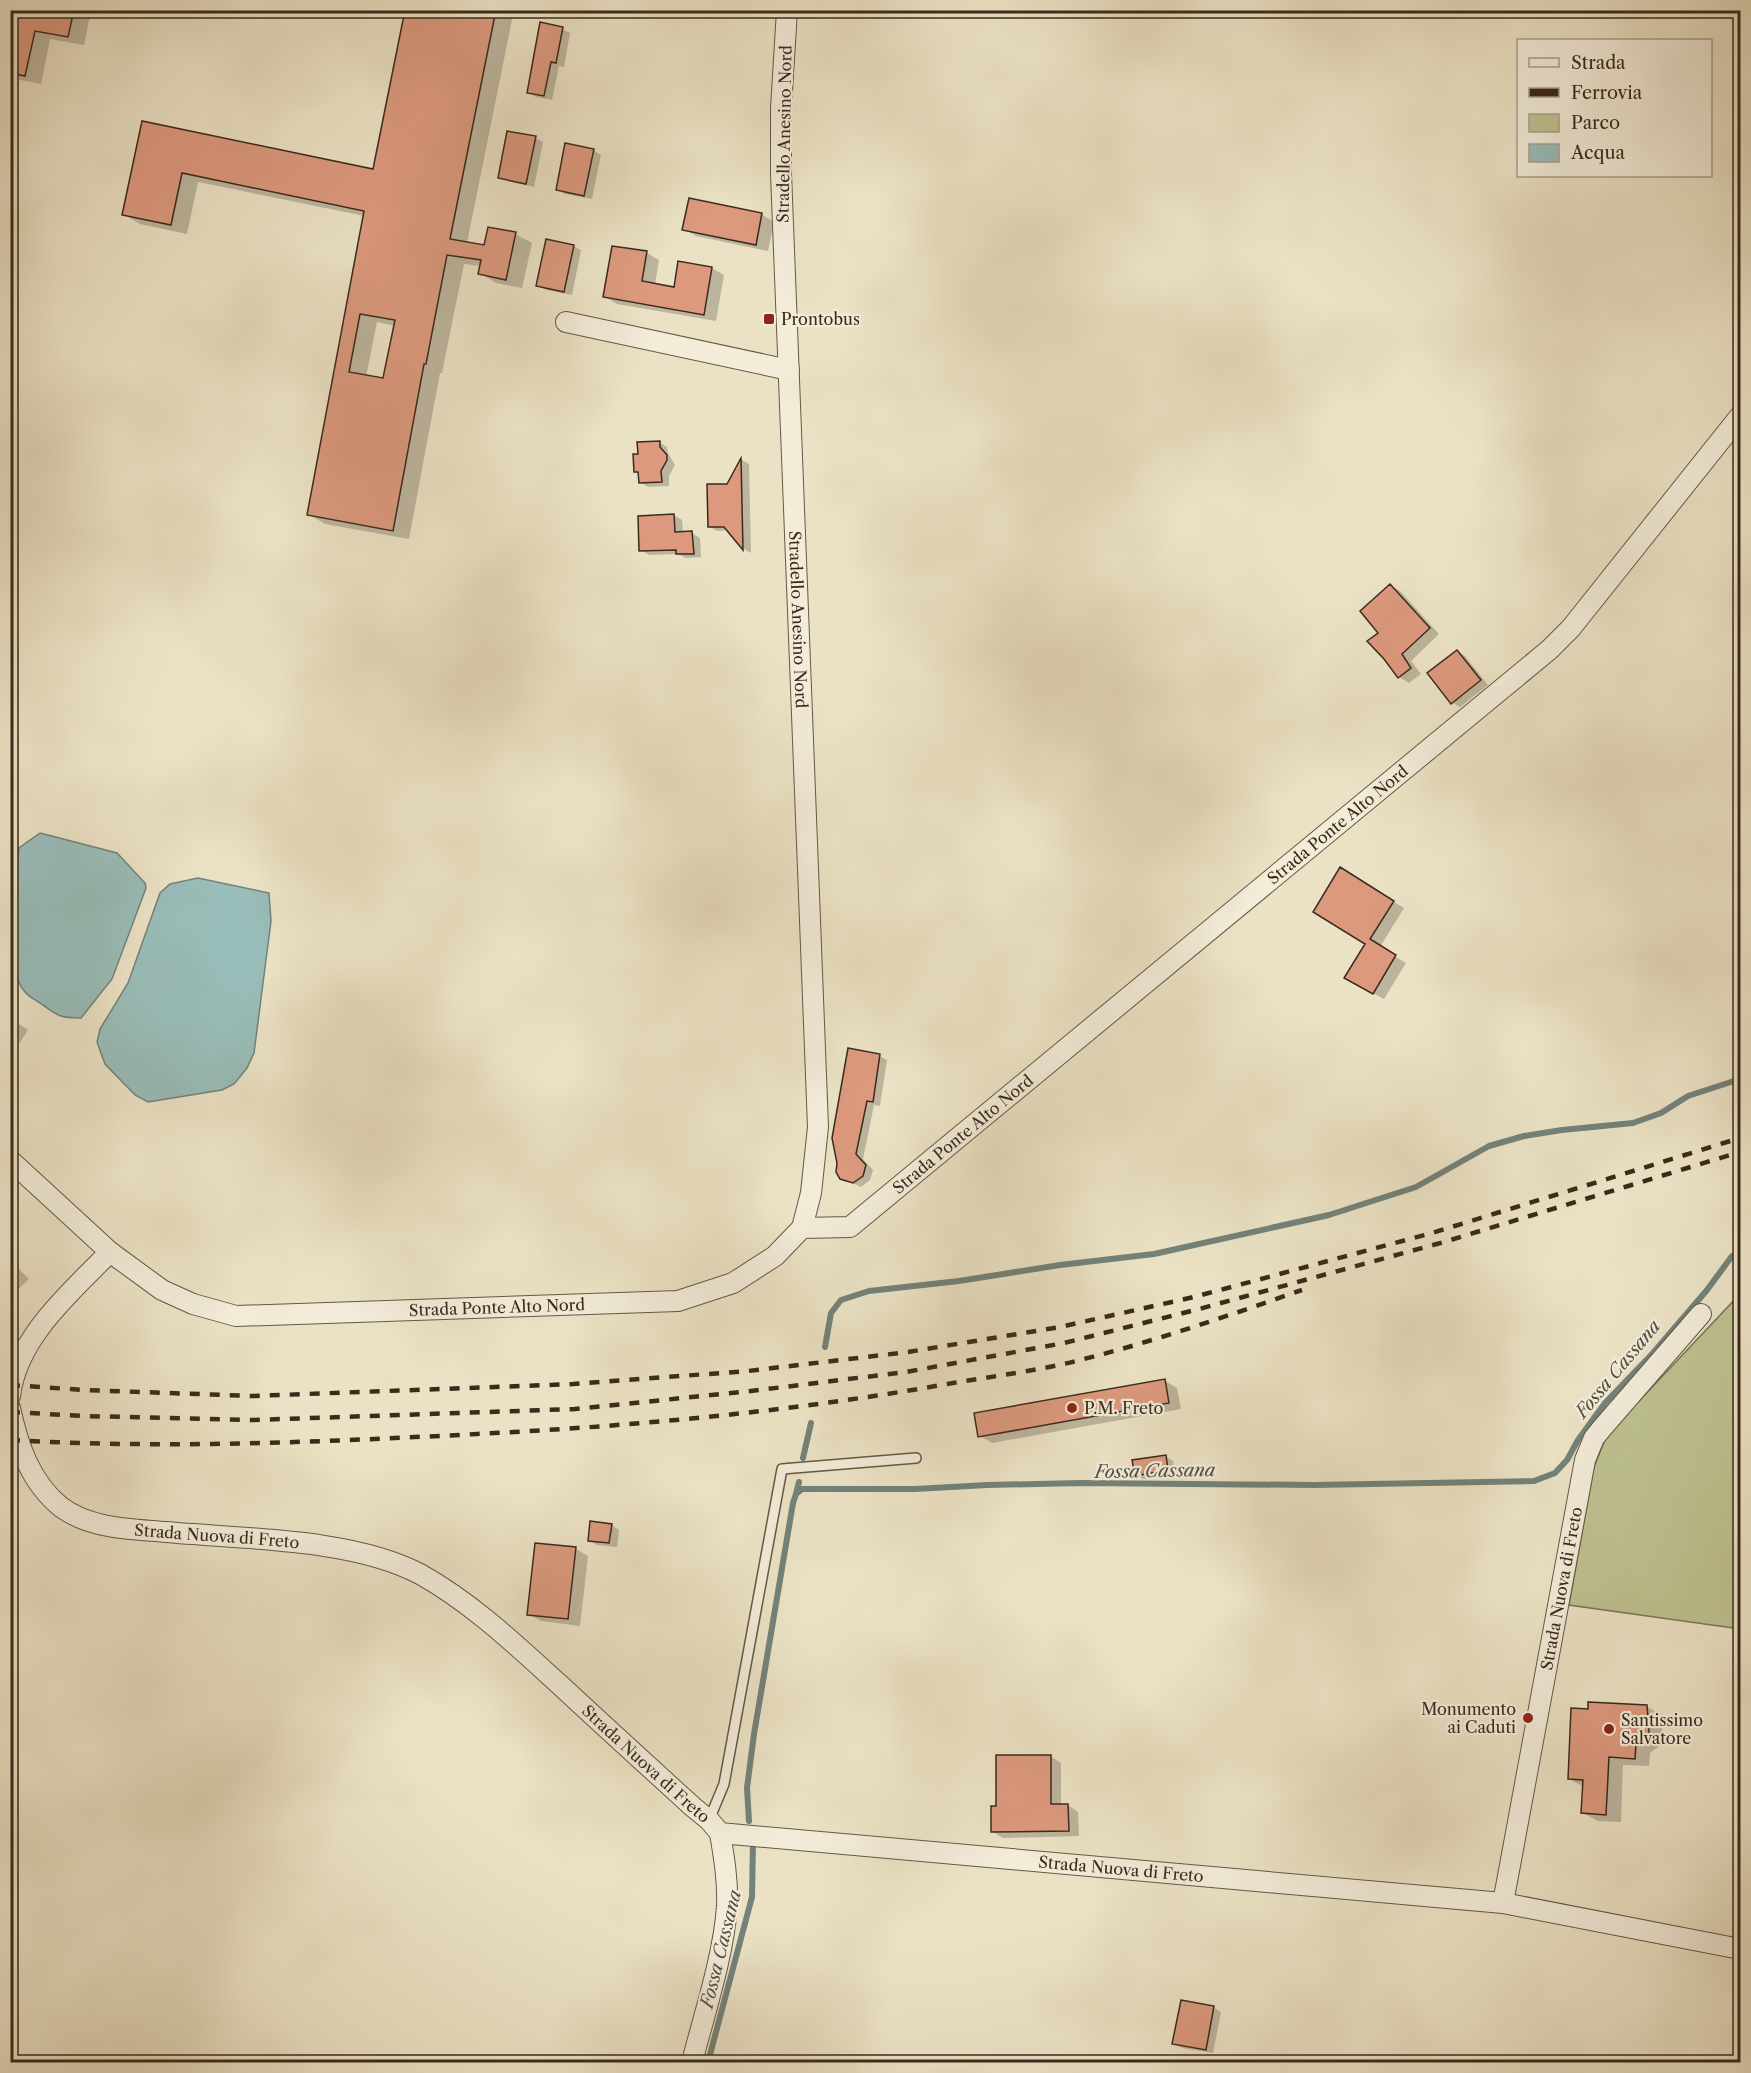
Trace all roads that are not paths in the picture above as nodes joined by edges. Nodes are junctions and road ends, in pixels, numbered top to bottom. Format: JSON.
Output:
{"nodes":[{"id":1,"x":787,"y":10,"type":"edge"},
{"id":2,"x":566,"y":322,"type":"dead end"},
{"id":3,"x":789,"y":369,"type":"junction"},
{"id":4,"x":1740,"y":416,"type":"edge"},
{"id":5,"x":10,"y":1160,"type":"edge"},
{"id":6,"x":801,"y":1228,"type":"junction"},
{"id":7,"x":110,"y":1252,"type":"junction"},
{"id":8,"x":1701,"y":1314,"type":"dead end"},
{"id":9,"x":10,"y":1396,"type":"edge"},
{"id":10,"x":10,"y":1408,"type":"edge"},
{"id":11,"x":916,"y":1458,"type":"dead end"},
{"id":12,"x":715,"y":1826,"type":"junction"},
{"id":13,"x":1503,"y":1903,"type":"junction"},
{"id":14,"x":1740,"y":1948,"type":"edge"},
{"id":15,"x":692,"y":2062,"type":"edge"}],
"edges":[{"from":1,"to":3,"type":"street","name":"Stradello Anesino Nord"},
{"from":2,"to":3,"type":"street"},
{"from":3,"to":6,"type":"street","name":"Stradello Anesino Nord"},
{"from":4,"to":6,"type":"street","name":"Strada Ponte Alto Nord"},
{"from":5,"to":7,"type":"street","name":"Strada Ponte Alto Nord"},
{"from":6,"to":7,"type":"street","name":"Strada Ponte Alto Nord"},
{"from":7,"to":9,"type":"street"},
{"from":8,"to":13,"type":"street","name":"Strada Nuova di Freto"},
{"from":10,"to":12,"type":"street","name":"Strada Nuova di Freto"},
{"from":11,"to":12,"type":"lane"},
{"from":12,"to":13,"type":"street","name":"Strada Nuova di Freto"},
{"from":12,"to":15,"type":"street"},
{"from":13,"to":14,"type":"street","name":"Strada Nuova di Freto"}]}
